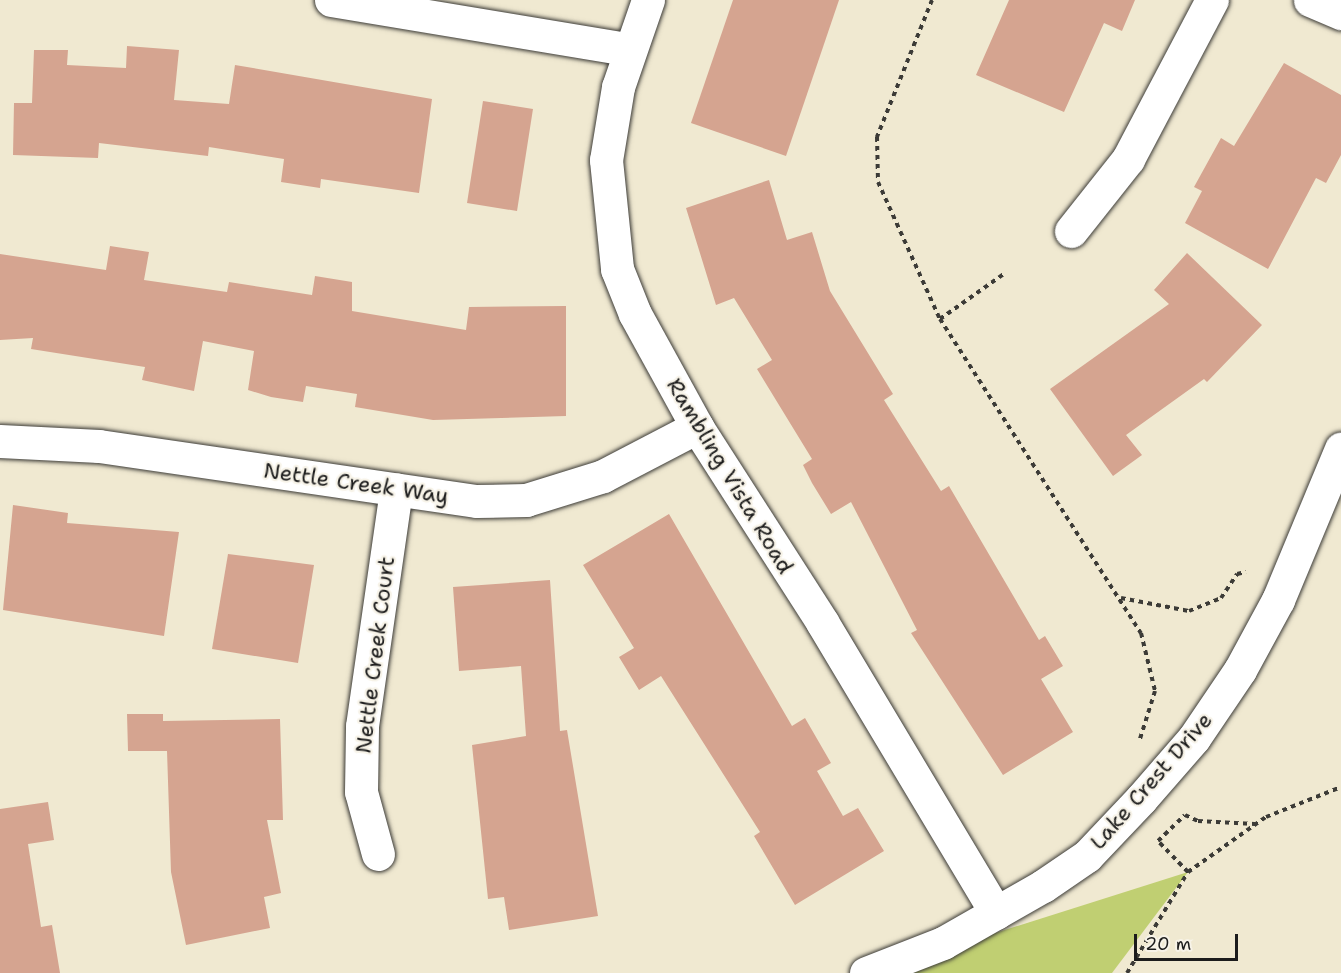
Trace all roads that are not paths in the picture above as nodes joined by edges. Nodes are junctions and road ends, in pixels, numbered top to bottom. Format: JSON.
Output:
{"nodes":[{"id":1,"x":331,"y":0,"type":"edge"},
{"id":2,"x":648,"y":0,"type":"edge"},
{"id":3,"x":1212,"y":0,"type":"edge"},
{"id":4,"x":1310,"y":0,"type":"edge"},
{"id":5,"x":1341,"y":13,"type":"edge"},
{"id":6,"x":628,"y":49,"type":"junction"},
{"id":7,"x":1071,"y":231,"type":"dead end"},
{"id":8,"x":697,"y":427,"type":"junction"},
{"id":9,"x":0,"y":441,"type":"edge"},
{"id":10,"x":1341,"y":449,"type":"edge"},
{"id":11,"x":396,"y":489,"type":"junction"},
{"id":12,"x":378,"y":854,"type":"dead end"},
{"id":13,"x":996,"y":914,"type":"junction"},
{"id":14,"x":866,"y":973,"type":"edge"}],
"edges":[{"from":1,"to":6,"type":"street"},
{"from":2,"to":6,"type":"street","name":"Rambling Vista Road"},
{"from":3,"to":7,"type":"street"},
{"from":4,"to":5,"type":"street"},
{"from":6,"to":8,"type":"street","name":"Rambling Vista Road"},
{"from":8,"to":11,"type":"street","name":"Nettle Creek Way"},
{"from":8,"to":13,"type":"street","name":"Rambling Vista Road"},
{"from":9,"to":11,"type":"street","name":"Nettle Creek Way"},
{"from":10,"to":13,"type":"street","name":"Lake Crest Drive"},
{"from":11,"to":12,"type":"street","name":"Nettle Creek Court"},
{"from":13,"to":14,"type":"street","name":"Lake Crest Drive"}]}
